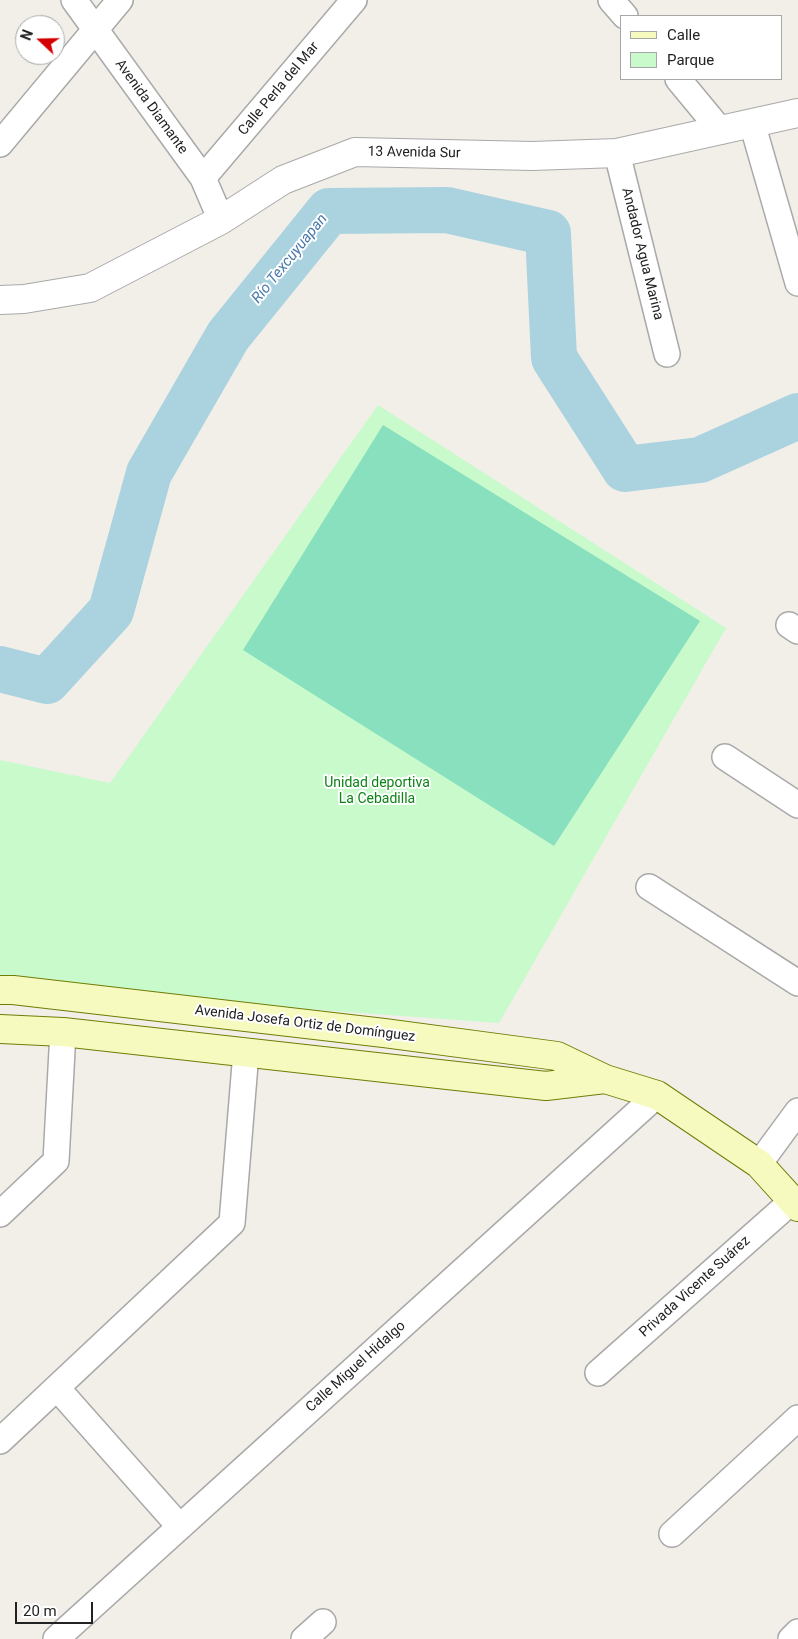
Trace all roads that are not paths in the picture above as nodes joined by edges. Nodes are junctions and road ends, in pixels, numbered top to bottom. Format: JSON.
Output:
{"nodes":[{"id":1,"x":74,"y":0,"type":"edge"},
{"id":2,"x":120,"y":0,"type":"edge"},
{"id":3,"x":354,"y":0,"type":"edge"},
{"id":4,"x":611,"y":0,"type":"edge"},
{"id":5,"x":624,"y":15,"type":"edge"},
{"id":6,"x":95,"y":30,"type":"junction"},
{"id":7,"x":679,"y":80,"type":"edge"},
{"id":8,"x":798,"y":113,"type":"edge"},
{"id":9,"x":752,"y":123,"type":"junction"},
{"id":10,"x":721,"y":131,"type":"junction"},
{"id":11,"x":0,"y":144,"type":"edge"},
{"id":12,"x":617,"y":153,"type":"junction"},
{"id":13,"x":203,"y":178,"type":"junction"},
{"id":14,"x":221,"y":220,"type":"junction"},
{"id":15,"x":798,"y":283,"type":"edge"},
{"id":16,"x":0,"y":300,"type":"edge"},
{"id":17,"x":666,"y":354,"type":"dead end"},
{"id":18,"x":725,"y":757,"type":"dead end"},
{"id":19,"x":798,"y":805,"type":"edge"},
{"id":20,"x":649,"y":888,"type":"dead end"},
{"id":21,"x":798,"y":983,"type":"edge"},
{"id":22,"x":0,"y":990,"type":"edge"},
{"id":23,"x":0,"y":1029,"type":"edge"},
{"id":24,"x":63,"y":1032,"type":"junction"},
{"id":25,"x":246,"y":1052,"type":"junction"},
{"id":26,"x":605,"y":1079,"type":"junction"},
{"id":27,"x":656,"y":1095,"type":"junction"},
{"id":28,"x":798,"y":1112,"type":"edge"},
{"id":29,"x":759,"y":1164,"type":"junction"},
{"id":30,"x":795,"y":1204,"type":"edge"},
{"id":31,"x":0,"y":1214,"type":"edge"},
{"id":32,"x":598,"y":1373,"type":"dead end"},
{"id":33,"x":56,"y":1388,"type":"junction"},
{"id":34,"x":798,"y":1418,"type":"edge"},
{"id":35,"x":0,"y":1441,"type":"edge"},
{"id":36,"x":180,"y":1527,"type":"junction"},
{"id":37,"x":672,"y":1534,"type":"dead end"},
{"id":38,"x":322,"y":1622,"type":"dead end"},
{"id":39,"x":798,"y":1632,"type":"edge"},
{"id":40,"x":56,"y":1639,"type":"edge"},
{"id":41,"x":304,"y":1639,"type":"edge"},
{"id":42,"x":790,"y":1639,"type":"edge"}],
"edges":[{"from":1,"to":6,"type":"street","name":"Avenida Diamante"},
{"from":2,"to":6,"type":"street"},
{"from":3,"to":13,"type":"street","name":"Calle Perla del Mar"},
{"from":4,"to":5,"type":"street"},
{"from":6,"to":11,"type":"street"},
{"from":6,"to":13,"type":"street","name":"Avenida Diamante"},
{"from":7,"to":10,"type":"street"},
{"from":8,"to":9,"type":"street","name":"13 Avenida Sur"},
{"from":9,"to":10,"type":"street","name":"13 Avenida Sur"},
{"from":9,"to":15,"type":"street"},
{"from":10,"to":12,"type":"street","name":"13 Avenida Sur"},
{"from":12,"to":14,"type":"street","name":"13 Avenida Sur"},
{"from":12,"to":17,"type":"street","name":"Andador Agua Marina"},
{"from":13,"to":14,"type":"street","name":"Avenida Diamante"},
{"from":14,"to":16,"type":"street","name":"13 Avenida Sur"},
{"from":18,"to":19,"type":"street"},
{"from":20,"to":21,"type":"street"},
{"from":22,"to":26,"type":"main road","name":"Avenida Josefa Ortiz de Domínguez"},
{"from":23,"to":24,"type":"main road","name":"Avenida Josefa Ortiz de Domínguez"},
{"from":24,"to":25,"type":"main road","name":"Avenida Josefa Ortiz de Domínguez"},
{"from":24,"to":31,"type":"street"},
{"from":25,"to":26,"type":"main road","name":"Avenida Josefa Ortiz de Domínguez"},
{"from":25,"to":33,"type":"street"},
{"from":26,"to":27,"type":"main road","name":"Avenida Josefa Ortiz de Domínguez"},
{"from":27,"to":29,"type":"main road","name":"Avenida Josefa Ortiz de Domínguez"},
{"from":27,"to":36,"type":"street","name":"Calle Miguel Hidalgo"},
{"from":28,"to":29,"type":"street"},
{"from":29,"to":30,"type":"main road","name":"Avenida Josefa Ortiz de Domínguez"},
{"from":30,"to":32,"type":"street","name":"Privada Vicente Suárez"},
{"from":33,"to":35,"type":"street"},
{"from":33,"to":36,"type":"street"},
{"from":34,"to":37,"type":"street"},
{"from":36,"to":40,"type":"street","name":"Calle Miguel Hidalgo"},
{"from":38,"to":41,"type":"street"},
{"from":39,"to":42,"type":"street"}]}
